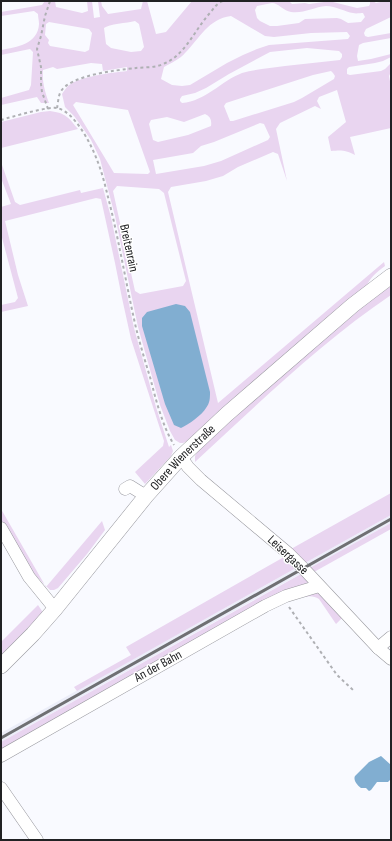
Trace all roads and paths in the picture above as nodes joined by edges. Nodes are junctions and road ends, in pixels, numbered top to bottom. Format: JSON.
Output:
{"nodes":[{"id":1,"x":50,"y":1,"type":"edge"},
{"id":2,"x":223,"y":1,"type":"edge"},
{"id":3,"x":57,"y":108,"type":"junction"},
{"id":4,"x":48,"y":109,"type":"junction"},
{"id":5,"x":1,"y":120,"type":"edge"},
{"id":6,"x":391,"y":276,"type":"edge"},
{"id":7,"x":181,"y":457,"type":"junction"},
{"id":8,"x":125,"y":489,"type":"dead end"},
{"id":9,"x":146,"y":496,"type":"junction"},
{"id":10,"x":1,"y":528,"type":"edge"},
{"id":11,"x":319,"y":586,"type":"junction"},
{"id":12,"x":286,"y":596,"type":"junction"},
{"id":13,"x":55,"y":609,"type":"junction"},
{"id":14,"x":391,"y":637,"type":"edge"},
{"id":15,"x":378,"y":648,"type":"junction"},
{"id":16,"x":391,"y":659,"type":"edge"},
{"id":17,"x":1,"y":666,"type":"edge"},
{"id":18,"x":353,"y":690,"type":"dead end"},
{"id":19,"x":1,"y":756,"type":"edge"},
{"id":20,"x":1,"y":788,"type":"edge"},
{"id":21,"x":37,"y":840,"type":"edge"}],
"edges":[{"from":1,"to":4,"type":"path"},
{"from":2,"to":3,"type":"path"},
{"from":3,"to":4,"type":"path"},
{"from":3,"to":7,"type":"path","name":"Breitenrain"},
{"from":4,"to":5,"type":"path"},
{"from":6,"to":7,"type":"main road","name":"Obere Wienerstraße"},
{"from":7,"to":9,"type":"main road","name":"Obere Wienerstraße"},
{"from":7,"to":11,"type":"street","name":"Leisergasse"},
{"from":8,"to":9,"type":"street"},
{"from":9,"to":13,"type":"main road","name":"Obere Wienerstraße"},
{"from":10,"to":13,"type":"street"},
{"from":11,"to":12,"type":"street","name":"An der Bahn"},
{"from":11,"to":15,"type":"street","name":"Leisergasse"},
{"from":12,"to":18,"type":"path"},
{"from":12,"to":19,"type":"street","name":"An der Bahn"},
{"from":13,"to":17,"type":"main road","name":"Obere Wienerstraße"},
{"from":14,"to":15,"type":"street"},
{"from":15,"to":16,"type":"street","name":"Leisergasse"},
{"from":20,"to":21,"type":"street"}]}
